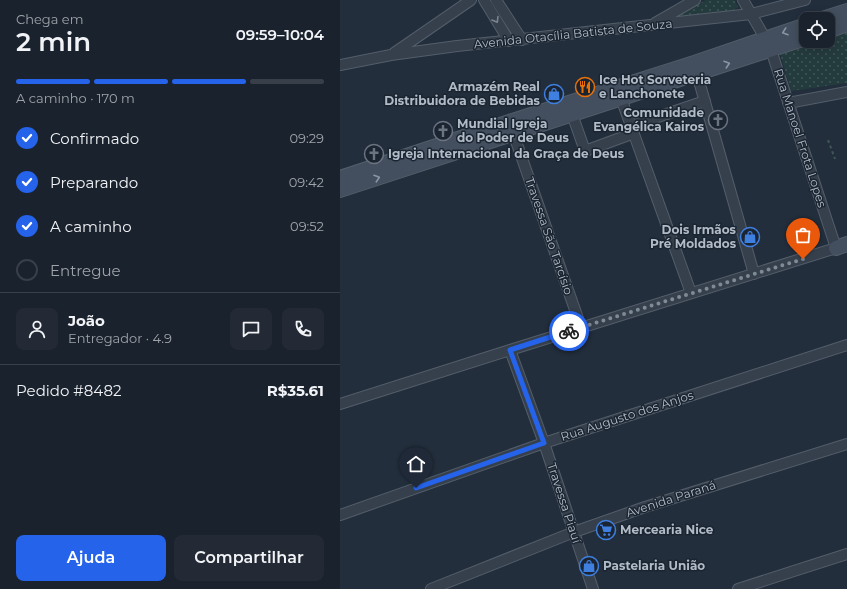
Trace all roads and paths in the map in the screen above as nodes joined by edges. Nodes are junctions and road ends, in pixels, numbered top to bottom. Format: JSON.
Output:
{"nodes":[{"id":1,"x":471,"y":0,"type":"edge"},
{"id":2,"x":484,"y":0,"type":"edge"},
{"id":3,"x":496,"y":0,"type":"edge"},
{"id":4,"x":695,"y":0,"type":"edge"},
{"id":5,"x":743,"y":0,"type":"edge"},
{"id":6,"x":805,"y":0,"type":"edge"},
{"id":7,"x":847,"y":11,"type":"edge"},
{"id":8,"x":751,"y":14,"type":"junction"},
{"id":9,"x":835,"y":15,"type":"edge"},
{"id":10,"x":847,"y":24,"type":"edge"},
{"id":11,"x":651,"y":26,"type":"junction"},
{"id":12,"x":799,"y":28,"type":"edge"},
{"id":13,"x":835,"y":28,"type":"edge"},
{"id":14,"x":799,"y":39,"type":"edge"},
{"id":15,"x":522,"y":40,"type":"junction"},
{"id":16,"x":509,"y":41,"type":"junction"},
{"id":17,"x":768,"y":44,"type":"junction"},
{"id":18,"x":391,"y":55,"type":"junction"},
{"id":19,"x":340,"y":65,"type":"edge"},
{"id":20,"x":695,"y":68,"type":"junction"},
{"id":21,"x":847,"y":92,"type":"edge"},
{"id":22,"x":621,"y":98,"type":"junction"},
{"id":23,"x":705,"y":101,"type":"junction"},
{"id":24,"x":788,"y":103,"type":"junction"},
{"id":25,"x":572,"y":114,"type":"junction"},
{"id":26,"x":511,"y":128,"type":"junction"},
{"id":27,"x":633,"y":130,"type":"junction"},
{"id":28,"x":828,"y":140,"type":"dead end"},
{"id":29,"x":835,"y":159,"type":"dead end"},
{"id":30,"x":340,"y":178,"type":"edge"},
{"id":31,"x":340,"y":190,"type":"edge"},
{"id":32,"x":842,"y":246,"type":"edge"},
{"id":33,"x":754,"y":274,"type":"junction"},
{"id":34,"x":690,"y":293,"type":"junction"},
{"id":35,"x":581,"y":328,"type":"junction"},
{"id":36,"x":847,"y":345,"type":"edge"},
{"id":37,"x":510,"y":350,"type":"junction"},
{"id":38,"x":340,"y":404,"type":"edge"},
{"id":39,"x":544,"y":443,"type":"junction"},
{"id":40,"x":847,"y":444,"type":"edge"},
{"id":41,"x":340,"y":515,"type":"edge"},
{"id":42,"x":574,"y":532,"type":"junction"},
{"id":43,"x":847,"y":554,"type":"edge"},
{"id":44,"x":432,"y":589,"type":"edge"},
{"id":45,"x":593,"y":589,"type":"edge"},
{"id":46,"x":738,"y":589,"type":"edge"}],
"edges":[{"from":1,"to":18,"type":"street"},
{"from":2,"to":16,"type":"street","one_way":true},
{"from":3,"to":15,"type":"street"},
{"from":4,"to":11,"type":"street"},
{"from":5,"to":8,"type":"street","name":"Rua Manoel Frota Lopes"},
{"from":6,"to":8,"type":"street","name":"Avenida Otacília Batista de Souza"},
{"from":7,"to":9,"type":"main road"},
{"from":8,"to":11,"type":"street","name":"Avenida Otacília Batista de Souza"},
{"from":8,"to":17,"type":"street","name":"Rua Manoel Frota Lopes"},
{"from":10,"to":13,"type":"main road"},
{"from":11,"to":15,"type":"street","name":"Avenida Otacília Batista de Souza"},
{"from":12,"to":17,"type":"main road","one_way":true},
{"from":14,"to":17,"type":"main road"},
{"from":15,"to":16,"type":"street","name":"Avenida Otacília Batista de Souza"},
{"from":16,"to":18,"type":"street","name":"Avenida Otacília Batista de Souza"},
{"from":17,"to":20,"type":"main road"},
{"from":17,"to":24,"type":"street","name":"Rua Manoel Frota Lopes"},
{"from":18,"to":19,"type":"street","name":"Avenida Otacília Batista de Souza"},
{"from":20,"to":22,"type":"main road"},
{"from":20,"to":23,"type":"street"},
{"from":20,"to":26,"type":"main road"},
{"from":21,"to":24,"type":"street"},
{"from":22,"to":25,"type":"main road"},
{"from":22,"to":27,"type":"street"},
{"from":23,"to":27,"type":"street"},
{"from":23,"to":33,"type":"street"},
{"from":24,"to":32,"type":"street","name":"Rua Manoel Frota Lopes"},
{"from":25,"to":26,"type":"main road"},
{"from":25,"to":27,"type":"street"},
{"from":26,"to":30,"type":"main road"},
{"from":31,"to":26,"type":"main road","one_way":true},
{"from":26,"to":35,"type":"street","name":"Travessa São Tarcísio"},
{"from":27,"to":34,"type":"street"},
{"from":28,"to":29,"type":"path"},
{"from":32,"to":33,"type":"street"},
{"from":33,"to":34,"type":"street"},
{"from":34,"to":35,"type":"street"},
{"from":35,"to":37,"type":"street"},
{"from":36,"to":39,"type":"street","name":"Rua Augusto dos Anjos"},
{"from":37,"to":38,"type":"street"},
{"from":37,"to":39,"type":"street","name":"Travessa Piauí"},
{"from":39,"to":41,"type":"street","name":"Rua Augusto dos Anjos"},
{"from":39,"to":42,"type":"street","name":"Travessa Piauí"},
{"from":40,"to":42,"type":"street","name":"Avenida Paraná"},
{"from":42,"to":44,"type":"street","name":"Avenida Paraná"},
{"from":42,"to":45,"type":"street","name":"Travessa Piauí"},
{"from":43,"to":46,"type":"street"}]}
